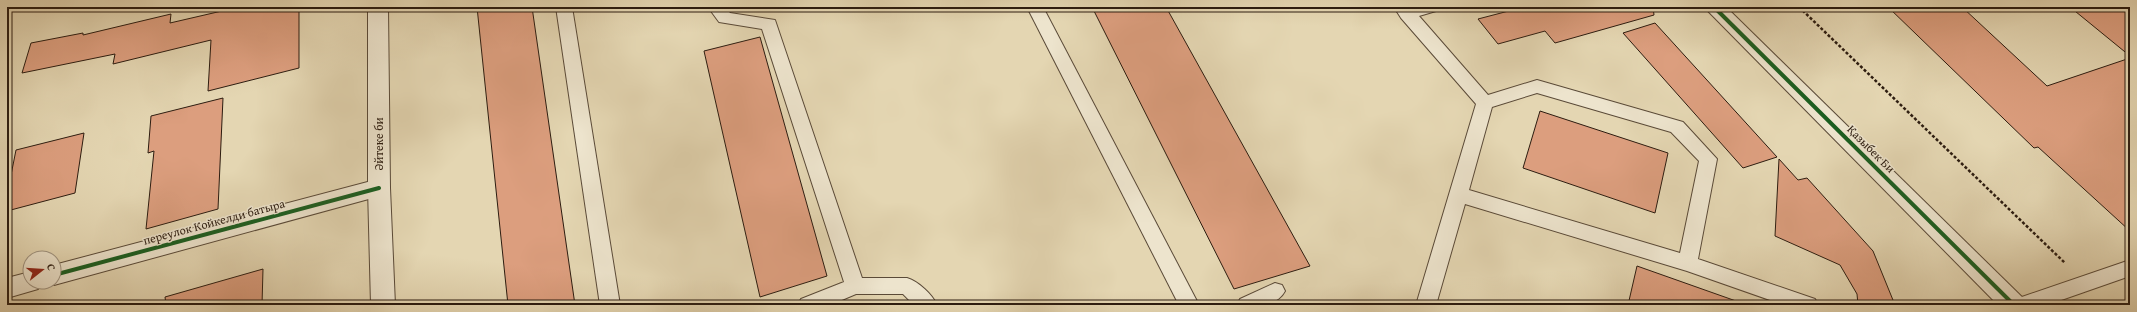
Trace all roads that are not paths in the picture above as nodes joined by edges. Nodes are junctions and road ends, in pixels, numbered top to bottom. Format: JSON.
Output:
{"nodes":[{"id":1,"x":378,"y":7,"type":"edge"},
{"id":2,"x":564,"y":7,"type":"edge"},
{"id":3,"x":716,"y":7,"type":"edge"},
{"id":4,"x":1035,"y":7,"type":"edge"},
{"id":5,"x":1430,"y":7,"type":"edge"},
{"id":6,"x":1714,"y":7,"type":"edge"},
{"id":7,"x":1404,"y":10,"type":"edge"},
{"id":8,"x":1485,"y":103,"type":"junction"},
{"id":9,"x":379,"y":188,"type":"junction"},
{"id":10,"x":1458,"y":194,"type":"junction"},
{"id":11,"x":1688,"y":262,"type":"junction"},
{"id":12,"x":2130,"y":268,"type":"edge"},
{"id":13,"x":62,"y":273,"type":"edge"},
{"id":14,"x":22,"y":284,"type":"edge"},
{"id":15,"x":855,"y":286,"type":"junction"},
{"id":16,"x":7,"y":288,"type":"edge"},
{"id":17,"x":1275,"y":291,"type":"dead end"},
{"id":18,"x":383,"y":305,"type":"edge"},
{"id":19,"x":610,"y":305,"type":"edge"},
{"id":20,"x":808,"y":305,"type":"edge"},
{"id":21,"x":927,"y":305,"type":"edge"},
{"id":22,"x":1189,"y":305,"type":"edge"},
{"id":23,"x":1247,"y":305,"type":"edge"},
{"id":24,"x":1426,"y":305,"type":"edge"},
{"id":25,"x":1808,"y":305,"type":"edge"},
{"id":26,"x":2014,"y":305,"type":"edge"},
{"id":27,"x":2023,"y":305,"type":"edge"}],
"edges":[{"from":1,"to":9,"type":"street","name":"Әйтеке би"},
{"from":2,"to":19,"type":"lane"},
{"from":3,"to":15,"type":"lane"},
{"from":4,"to":22,"type":"lane"},
{"from":5,"to":7,"type":"lane"},
{"from":6,"to":26,"type":"street","name":"Қазыбек Би"},
{"from":7,"to":8,"type":"lane"},
{"from":8,"to":10,"type":"lane"},
{"from":8,"to":11,"type":"lane"},
{"from":9,"to":13,"type":"street","name":"переулок Койкелди батыра"},
{"from":9,"to":18,"type":"street","name":"Әйтеке би"},
{"from":10,"to":11,"type":"lane"},
{"from":10,"to":24,"type":"lane"},
{"from":11,"to":25,"type":"lane"},
{"from":12,"to":27,"type":"lane"},
{"from":14,"to":16,"type":"street"},
{"from":15,"to":20,"type":"lane"},
{"from":15,"to":21,"type":"lane"},
{"from":17,"to":23,"type":"lane"}]}
